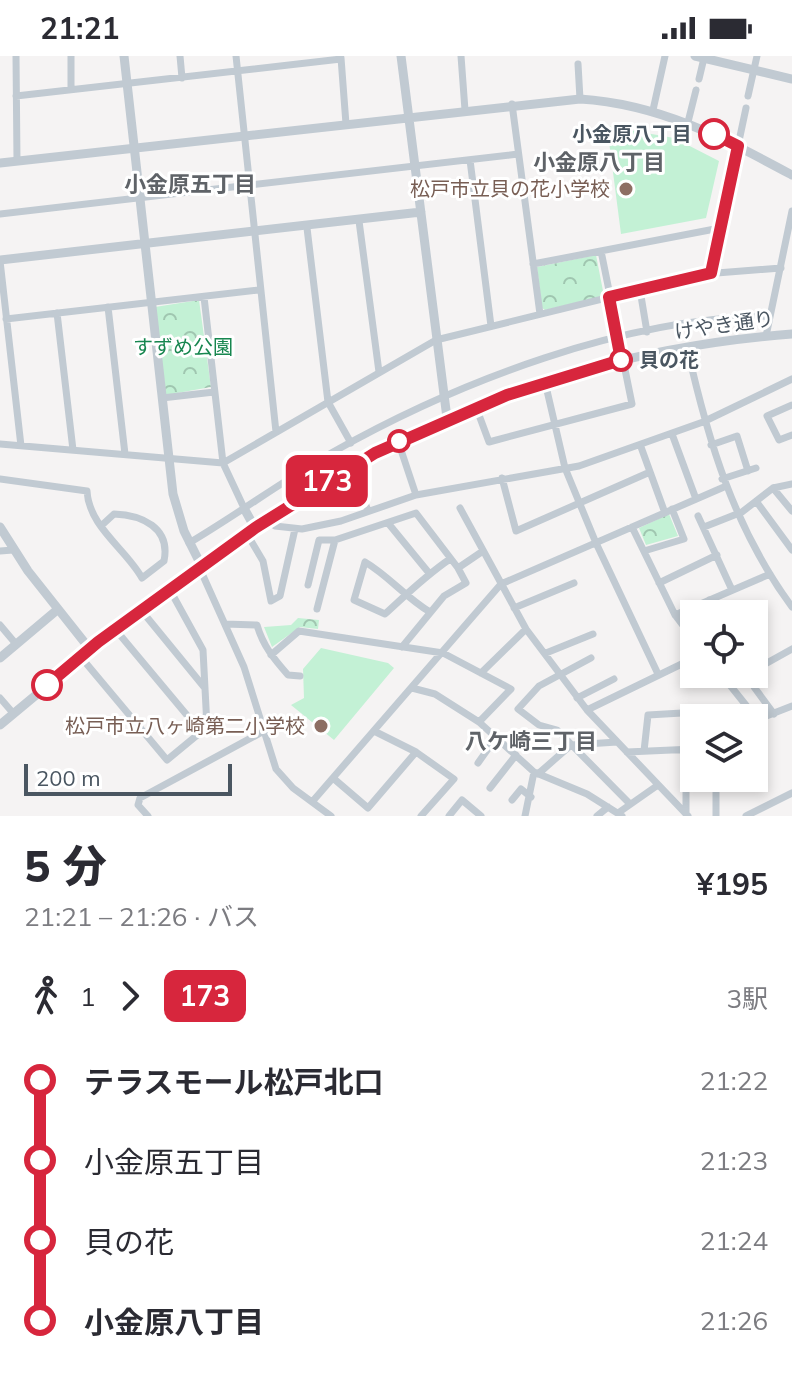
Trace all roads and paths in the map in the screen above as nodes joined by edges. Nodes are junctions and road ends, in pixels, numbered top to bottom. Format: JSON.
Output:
{"nodes":[{"id":1,"x":16,"y":56,"type":"edge"},
{"id":2,"x":71,"y":56,"type":"edge"},
{"id":3,"x":124,"y":56,"type":"edge"},
{"id":4,"x":180,"y":56,"type":"edge"},
{"id":5,"x":236,"y":56,"type":"edge"},
{"id":6,"x":401,"y":56,"type":"edge"},
{"id":7,"x":461,"y":56,"type":"edge"},
{"id":8,"x":665,"y":56,"type":"edge"},
{"id":9,"x":757,"y":56,"type":"edge"},
{"id":10,"x":699,"y":57,"type":"edge"},
{"id":11,"x":341,"y":58,"type":"edge"},
{"id":12,"x":289,"y":60,"type":"edge"},
{"id":13,"x":578,"y":64,"type":"dead end"},
{"id":14,"x":237,"y":69,"type":"junction"},
{"id":15,"x":754,"y":70,"type":"junction"},
{"id":16,"x":182,"y":78,"type":"junction"},
{"id":17,"x":699,"y":79,"type":"dead end"},
{"id":18,"x":792,"y":79,"type":"edge"},
{"id":19,"x":127,"y":83,"type":"junction"},
{"id":20,"x":71,"y":89,"type":"junction"},
{"id":21,"x":696,"y":90,"type":"dead end"},
{"id":22,"x":16,"y":96,"type":"junction"},
{"id":23,"x":748,"y":96,"type":"dead end"},
{"id":24,"x":580,"y":99,"type":"junction"},
{"id":25,"x":512,"y":104,"type":"junction"},
{"id":26,"x":746,"y":108,"type":"dead end"},
{"id":27,"x":465,"y":110,"type":"junction"},
{"id":28,"x":653,"y":110,"type":"junction"},
{"id":29,"x":409,"y":117,"type":"junction"},
{"id":30,"x":688,"y":122,"type":"junction"},
{"id":31,"x":346,"y":124,"type":"junction"},
{"id":32,"x":242,"y":134,"type":"junction"},
{"id":33,"x":738,"y":146,"type":"junction"},
{"id":34,"x":133,"y":148,"type":"junction"},
{"id":35,"x":518,"y":154,"type":"junction"},
{"id":36,"x":470,"y":160,"type":"junction"},
{"id":37,"x":17,"y":161,"type":"junction"},
{"id":38,"x":0,"y":163,"type":"edge"},
{"id":39,"x":415,"y":166,"type":"junction"},
{"id":40,"x":792,"y":175,"type":"edge"},
{"id":41,"x":247,"y":186,"type":"junction"},
{"id":42,"x":139,"y":197,"type":"junction"},
{"id":43,"x":792,"y":211,"type":"edge"},
{"id":44,"x":421,"y":212,"type":"junction"},
{"id":45,"x":0,"y":214,"type":"edge"},
{"id":46,"x":359,"y":221,"type":"junction"},
{"id":47,"x":307,"y":228,"type":"junction"},
{"id":48,"x":720,"y":228,"type":"junction"},
{"id":49,"x":254,"y":234,"type":"junction"},
{"id":50,"x":144,"y":244,"type":"junction"},
{"id":51,"x":601,"y":251,"type":"junction"},
{"id":52,"x":0,"y":261,"type":"edge"},
{"id":53,"x":533,"y":264,"type":"junction"},
{"id":54,"x":781,"y":268,"type":"junction"},
{"id":55,"x":711,"y":273,"type":"junction"},
{"id":56,"x":259,"y":290,"type":"junction"},
{"id":57,"x":640,"y":290,"type":"junction"},
{"id":58,"x":204,"y":297,"type":"junction"},
{"id":59,"x":609,"y":297,"type":"junction"},
{"id":60,"x":151,"y":303,"type":"junction"},
{"id":61,"x":108,"y":307,"type":"junction"},
{"id":62,"x":57,"y":313,"type":"junction"},
{"id":63,"x":540,"y":314,"type":"junction"},
{"id":64,"x":770,"y":316,"type":"junction"},
{"id":65,"x":6,"y":319,"type":"junction"},
{"id":66,"x":491,"y":326,"type":"junction"},
{"id":67,"x":647,"y":332,"type":"junction"},
{"id":68,"x":792,"y":334,"type":"edge"},
{"id":69,"x":766,"y":336,"type":"junction"},
{"id":70,"x":436,"y":340,"type":"junction"},
{"id":71,"x":617,"y":340,"type":"junction"},
{"id":72,"x":687,"y":347,"type":"junction"},
{"id":73,"x":621,"y":360,"type":"junction"},
{"id":74,"x":379,"y":372,"type":"junction"},
{"id":75,"x":792,"y":379,"type":"edge"},
{"id":76,"x":545,"y":382,"type":"junction"},
{"id":77,"x":214,"y":392,"type":"junction"},
{"id":78,"x":444,"y":397,"type":"junction"},
{"id":79,"x":162,"y":398,"type":"junction"},
{"id":80,"x":328,"y":402,"type":"junction"},
{"id":81,"x":792,"y":405,"type":"edge"},
{"id":82,"x":476,"y":407,"type":"junction"},
{"id":83,"x":447,"y":418,"type":"junction"},
{"id":84,"x":703,"y":422,"type":"junction"},
{"id":85,"x":554,"y":424,"type":"junction"},
{"id":86,"x":276,"y":432,"type":"junction"},
{"id":87,"x":672,"y":434,"type":"junction"},
{"id":88,"x":792,"y":435,"type":"edge"},
{"id":89,"x":398,"y":441,"type":"junction"},
{"id":90,"x":351,"y":443,"type":"junction"},
{"id":91,"x":0,"y":444,"type":"edge"},
{"id":92,"x":711,"y":445,"type":"junction"},
{"id":93,"x":21,"y":446,"type":"junction"},
{"id":94,"x":641,"y":447,"type":"junction"},
{"id":95,"x":73,"y":450,"type":"junction"},
{"id":96,"x":125,"y":454,"type":"junction"},
{"id":97,"x":168,"y":458,"type":"junction"},
{"id":98,"x":223,"y":463,"type":"junction"},
{"id":99,"x":352,"y":466,"type":"junction"},
{"id":100,"x":565,"y":468,"type":"junction"},
{"id":101,"x":650,"y":472,"type":"junction"},
{"id":102,"x":502,"y":478,"type":"junction"},
{"id":103,"x":0,"y":479,"type":"edge"},
{"id":104,"x":723,"y":483,"type":"junction"},
{"id":105,"x":792,"y":484,"type":"edge"},
{"id":106,"x":773,"y":488,"type":"junction"},
{"id":107,"x":416,"y":495,"type":"junction"},
{"id":108,"x":696,"y":499,"type":"junction"},
{"id":109,"x":756,"y":501,"type":"junction"},
{"id":110,"x":390,"y":504,"type":"junction"},
{"id":111,"x":579,"y":504,"type":"junction"},
{"id":112,"x":460,"y":508,"type":"dead end"},
{"id":113,"x":245,"y":510,"type":"junction"},
{"id":114,"x":368,"y":511,"type":"junction"},
{"id":115,"x":669,"y":511,"type":"junction"},
{"id":116,"x":792,"y":511,"type":"edge"},
{"id":117,"x":737,"y":513,"type":"junction"},
{"id":118,"x":698,"y":516,"type":"dead end"},
{"id":119,"x":267,"y":520,"type":"junction"},
{"id":120,"x":392,"y":522,"type":"junction"},
{"id":121,"x":101,"y":526,"type":"junction"},
{"id":122,"x":0,"y":527,"type":"edge"},
{"id":123,"x":632,"y":527,"type":"junction"},
{"id":124,"x":704,"y":527,"type":"junction"},
{"id":125,"x":295,"y":529,"type":"junction"},
{"id":126,"x":251,"y":531,"type":"junction"},
{"id":127,"x":335,"y":540,"type":"junction"},
{"id":128,"x":189,"y":543,"type":"junction"},
{"id":129,"x":596,"y":543,"type":"junction"},
{"id":130,"x":13,"y":550,"type":"junction"},
{"id":131,"x":792,"y":550,"type":"edge"},
{"id":132,"x":0,"y":551,"type":"edge"},
{"id":133,"x":483,"y":551,"type":"junction"},
{"id":134,"x":644,"y":551,"type":"junction"},
{"id":135,"x":717,"y":555,"type":"junction"},
{"id":136,"x":450,"y":559,"type":"junction"},
{"id":137,"x":201,"y":568,"type":"junction"},
{"id":138,"x":458,"y":568,"type":"junction"},
{"id":139,"x":429,"y":573,"type":"junction"},
{"id":140,"x":770,"y":574,"type":"junction"},
{"id":141,"x":574,"y":583,"type":"dead end"},
{"id":142,"x":659,"y":583,"type":"junction"},
{"id":143,"x":501,"y":584,"type":"junction"},
{"id":144,"x":308,"y":585,"type":"dead end"},
{"id":145,"x":170,"y":590,"type":"junction"},
{"id":146,"x":732,"y":590,"type":"junction"},
{"id":147,"x":404,"y":596,"type":"junction"},
{"id":148,"x":709,"y":600,"type":"edge"},
{"id":149,"x":792,"y":607,"type":"edge"},
{"id":150,"x":514,"y":608,"type":"junction"},
{"id":151,"x":317,"y":609,"type":"dead end"},
{"id":152,"x":57,"y":610,"type":"junction"},
{"id":153,"x":141,"y":610,"type":"junction"},
{"id":154,"x":430,"y":612,"type":"junction"},
{"id":155,"x":680,"y":613,"type":"edge"},
{"id":156,"x":675,"y":615,"type":"junction"},
{"id":157,"x":680,"y":622,"type":"edge"},
{"id":158,"x":225,"y":624,"type":"junction"},
{"id":159,"x":0,"y":625,"type":"edge"},
{"id":160,"x":115,"y":629,"type":"junction"},
{"id":161,"x":526,"y":629,"type":"junction"},
{"id":162,"x":593,"y":634,"type":"dead end"},
{"id":163,"x":16,"y":644,"type":"junction"},
{"id":164,"x":402,"y":647,"type":"junction"},
{"id":165,"x":89,"y":648,"type":"junction"},
{"id":166,"x":792,"y":649,"type":"edge"},
{"id":167,"x":443,"y":653,"type":"junction"},
{"id":168,"x":546,"y":653,"type":"junction"},
{"id":169,"x":271,"y":655,"type":"junction"},
{"id":170,"x":80,"y":656,"type":"junction"},
{"id":171,"x":0,"y":658,"type":"edge"},
{"id":172,"x":591,"y":658,"type":"dead end"},
{"id":173,"x":768,"y":662,"type":"edge"},
{"id":174,"x":680,"y":664,"type":"edge"},
{"id":175,"x":560,"y":672,"type":"junction"},
{"id":176,"x":481,"y":673,"type":"junction"},
{"id":177,"x":658,"y":674,"type":"junction"},
{"id":178,"x":300,"y":676,"type":"dead end"},
{"id":179,"x":614,"y":679,"type":"dead end"},
{"id":180,"x":205,"y":688,"type":"junction"},
{"id":181,"x":412,"y":688,"type":"junction"},
{"id":182,"x":755,"y":688,"type":"edge"},
{"id":183,"x":0,"y":698,"type":"edge"},
{"id":184,"x":577,"y":698,"type":"junction"},
{"id":185,"x":792,"y":706,"type":"edge"},
{"id":186,"x":587,"y":710,"type":"junction"},
{"id":187,"x":13,"y":713,"type":"junction"},
{"id":188,"x":680,"y":713,"type":"edge"},
{"id":189,"x":774,"y":714,"type":"junction"},
{"id":190,"x":768,"y":716,"type":"edge"},
{"id":191,"x":479,"y":722,"type":"junction"},
{"id":192,"x":0,"y":725,"type":"edge"},
{"id":193,"x":264,"y":731,"type":"junction"},
{"id":194,"x":374,"y":731,"type":"junction"},
{"id":195,"x":201,"y":732,"type":"junction"},
{"id":196,"x":495,"y":739,"type":"junction"},
{"id":197,"x":617,"y":742,"type":"junction"},
{"id":198,"x":571,"y":745,"type":"junction"},
{"id":199,"x":680,"y":750,"type":"edge"},
{"id":200,"x":644,"y":751,"type":"junction"},
{"id":201,"x":416,"y":752,"type":"junction"},
{"id":202,"x":627,"y":752,"type":"junction"},
{"id":203,"x":516,"y":755,"type":"junction"},
{"id":204,"x":478,"y":763,"type":"dead end"},
{"id":205,"x":536,"y":773,"type":"junction"},
{"id":206,"x":333,"y":778,"type":"junction"},
{"id":207,"x":658,"y":785,"type":"junction"},
{"id":208,"x":490,"y":788,"type":"dead end"},
{"id":209,"x":688,"y":792,"type":"edge"},
{"id":210,"x":716,"y":792,"type":"edge"},
{"id":211,"x":792,"y":793,"type":"edge"},
{"id":212,"x":531,"y":797,"type":"junction"},
{"id":213,"x":512,"y":800,"type":"dead end"},
{"id":214,"x":312,"y":802,"type":"junction"},
{"id":215,"x":630,"y":804,"type":"junction"},
{"id":216,"x":608,"y":807,"type":"junction"},
{"id":217,"x":620,"y":815,"type":"edge"},
{"id":218,"x":687,"y":815,"type":"edge"},
{"id":219,"x":148,"y":816,"type":"edge"},
{"id":220,"x":331,"y":816,"type":"edge"},
{"id":221,"x":421,"y":816,"type":"edge"},
{"id":222,"x":449,"y":816,"type":"edge"},
{"id":223,"x":481,"y":816,"type":"edge"},
{"id":224,"x":525,"y":816,"type":"edge"},
{"id":225,"x":597,"y":816,"type":"edge"},
{"id":226,"x":716,"y":816,"type":"edge"},
{"id":227,"x":746,"y":816,"type":"edge"}],
"edges":[{"from":1,"to":22,"type":"street"},
{"from":2,"to":20,"type":"street"},
{"from":3,"to":19,"type":"street"},
{"from":4,"to":16,"type":"street"},
{"from":5,"to":14,"type":"street"},
{"from":6,"to":29,"type":"street"},
{"from":7,"to":27,"type":"street"},
{"from":8,"to":28,"type":"street"},
{"from":9,"to":15,"type":"street"},
{"from":10,"to":15,"type":"street"},
{"from":10,"to":17,"type":"street"},
{"from":11,"to":12,"type":"street"},
{"from":11,"to":31,"type":"street"},
{"from":12,"to":14,"type":"street"},
{"from":13,"to":24,"type":"street"},
{"from":14,"to":16,"type":"street"},
{"from":14,"to":32,"type":"street"},
{"from":15,"to":18,"type":"street"},
{"from":15,"to":23,"type":"street"},
{"from":16,"to":19,"type":"street"},
{"from":19,"to":20,"type":"street"},
{"from":19,"to":34,"type":"street"},
{"from":20,"to":22,"type":"street"},
{"from":21,"to":30,"type":"street"},
{"from":22,"to":37,"type":"street"},
{"from":24,"to":25,"type":"street"},
{"from":24,"to":28,"type":"street"},
{"from":25,"to":27,"type":"street"},
{"from":25,"to":35,"type":"street"},
{"from":26,"to":33,"type":"street"},
{"from":27,"to":29,"type":"street"},
{"from":28,"to":30,"type":"street"},
{"from":29,"to":31,"type":"street"},
{"from":29,"to":39,"type":"street"},
{"from":30,"to":33,"type":"street"},
{"from":31,"to":32,"type":"street"},
{"from":32,"to":34,"type":"street"},
{"from":32,"to":41,"type":"street"},
{"from":33,"to":40,"type":"street"},
{"from":33,"to":48,"type":"street"},
{"from":34,"to":37,"type":"street"},
{"from":34,"to":42,"type":"street"},
{"from":35,"to":36,"type":"street"},
{"from":35,"to":53,"type":"street"},
{"from":36,"to":39,"type":"street"},
{"from":36,"to":66,"type":"street"},
{"from":37,"to":38,"type":"street"},
{"from":39,"to":41,"type":"street"},
{"from":39,"to":44,"type":"street"},
{"from":41,"to":42,"type":"street"},
{"from":41,"to":49,"type":"street"},
{"from":42,"to":45,"type":"street"},
{"from":42,"to":50,"type":"street"},
{"from":43,"to":54,"type":"street"},
{"from":44,"to":46,"type":"street"},
{"from":44,"to":70,"type":"street"},
{"from":46,"to":47,"type":"street"},
{"from":46,"to":74,"type":"street"},
{"from":47,"to":49,"type":"street"},
{"from":47,"to":80,"type":"street"},
{"from":48,"to":51,"type":"street"},
{"from":48,"to":55,"type":"street"},
{"from":49,"to":50,"type":"street"},
{"from":49,"to":56,"type":"street"},
{"from":50,"to":52,"type":"street"},
{"from":50,"to":60,"type":"street"},
{"from":51,"to":53,"type":"street"},
{"from":51,"to":59,"type":"street"},
{"from":52,"to":65,"type":"street"},
{"from":53,"to":63,"type":"street"},
{"from":54,"to":55,"type":"street"},
{"from":54,"to":64,"type":"street"},
{"from":55,"to":57,"type":"street"},
{"from":56,"to":58,"type":"street"},
{"from":56,"to":86,"type":"street"},
{"from":57,"to":59,"type":"street"},
{"from":57,"to":67,"type":"street"},
{"from":58,"to":60,"type":"street"},
{"from":58,"to":77,"type":"street"},
{"from":59,"to":63,"type":"street"},
{"from":59,"to":71,"type":"street"},
{"from":60,"to":61,"type":"street"},
{"from":60,"to":79,"type":"street"},
{"from":61,"to":62,"type":"street"},
{"from":61,"to":96,"type":"street"},
{"from":62,"to":65,"type":"street"},
{"from":62,"to":95,"type":"street"},
{"from":63,"to":66,"type":"street"},
{"from":64,"to":67,"type":"street"},
{"from":64,"to":69,"type":"street"},
{"from":65,"to":93,"type":"street"},
{"from":66,"to":70,"type":"street"},
{"from":67,"to":71,"type":"street"},
{"from":68,"to":69,"type":"street","name":"けやき通り"},
{"from":69,"to":72,"type":"street","name":"けやき通り"},
{"from":70,"to":74,"type":"street"},
{"from":70,"to":78,"type":"street"},
{"from":71,"to":73,"type":"street"},
{"from":71,"to":78,"type":"street"},
{"from":72,"to":73,"type":"street","name":"けやき通り"},
{"from":72,"to":84,"type":"street"},
{"from":73,"to":76,"type":"street","name":"けやき通り"},
{"from":73,"to":85,"type":"street"},
{"from":74,"to":80,"type":"street"},
{"from":75,"to":84,"type":"street"},
{"from":76,"to":82,"type":"street","name":"けやき通り"},
{"from":76,"to":85,"type":"street"},
{"from":77,"to":79,"type":"street"},
{"from":77,"to":98,"type":"street"},
{"from":78,"to":83,"type":"street"},
{"from":78,"to":90,"type":"street"},
{"from":79,"to":97,"type":"street"},
{"from":80,"to":86,"type":"street"},
{"from":80,"to":90,"type":"street"},
{"from":81,"to":88,"type":"street"},
{"from":82,"to":83,"type":"street","name":"けやき通り"},
{"from":82,"to":85,"type":"street"},
{"from":83,"to":89,"type":"street","name":"けやき通り"},
{"from":84,"to":87,"type":"street"},
{"from":84,"to":92,"type":"street"},
{"from":85,"to":100,"type":"street"},
{"from":86,"to":98,"type":"street"},
{"from":87,"to":94,"type":"street"},
{"from":87,"to":108,"type":"street"},
{"from":89,"to":99,"type":"street","name":"けやき通り"},
{"from":89,"to":107,"type":"street"},
{"from":90,"to":113,"type":"street"},
{"from":91,"to":93,"type":"street"},
{"from":92,"to":104,"type":"street"},
{"from":92,"to":104,"type":"street"},
{"from":93,"to":95,"type":"street"},
{"from":94,"to":100,"type":"street"},
{"from":94,"to":101,"type":"street"},
{"from":95,"to":96,"type":"street"},
{"from":96,"to":97,"type":"street"},
{"from":97,"to":98,"type":"street"},
{"from":97,"to":128,"type":"street"},
{"from":98,"to":113,"type":"street"},
{"from":99,"to":114,"type":"street"},
{"from":99,"to":119,"type":"street","name":"けやき通り"},
{"from":100,"to":102,"type":"street"},
{"from":100,"to":111,"type":"street"},
{"from":101,"to":111,"type":"street"},
{"from":101,"to":115,"type":"street"},
{"from":102,"to":107,"type":"street"},
{"from":102,"to":111,"type":"street"},
{"from":103,"to":121,"type":"street"},
{"from":104,"to":108,"type":"street"},
{"from":104,"to":117,"type":"street"},
{"from":105,"to":106,"type":"street"},
{"from":106,"to":109,"type":"street"},
{"from":106,"to":116,"type":"street"},
{"from":107,"to":110,"type":"street"},
{"from":108,"to":115,"type":"street"},
{"from":109,"to":117,"type":"street"},
{"from":109,"to":131,"type":"street"},
{"from":110,"to":114,"type":"street"},
{"from":110,"to":120,"type":"street"},
{"from":111,"to":129,"type":"street"},
{"from":112,"to":133,"type":"street"},
{"from":113,"to":126,"type":"street"},
{"from":113,"to":128,"type":"street"},
{"from":114,"to":125,"type":"street"},
{"from":115,"to":123,"type":"street"},
{"from":115,"to":134,"type":"street"},
{"from":117,"to":124,"type":"street"},
{"from":117,"to":140,"type":"street"},
{"from":118,"to":124,"type":"street"},
{"from":119,"to":125,"type":"street"},
{"from":119,"to":126,"type":"street","name":"けやき通り"},
{"from":120,"to":127,"type":"street"},
{"from":120,"to":136,"type":"street"},
{"from":120,"to":139,"type":"street"},
{"from":121,"to":121,"type":"street"},
{"from":122,"to":130,"type":"street"},
{"from":123,"to":129,"type":"street"},
{"from":123,"to":134,"type":"street"},
{"from":124,"to":135,"type":"street"},
{"from":125,"to":126,"type":"street"},
{"from":126,"to":137,"type":"street","name":"けやき通り"},
{"from":127,"to":144,"type":"street"},
{"from":127,"to":151,"type":"street"},
{"from":128,"to":137,"type":"street"},
{"from":129,"to":143,"type":"street"},
{"from":129,"to":177,"type":"street"},
{"from":130,"to":132,"type":"street"},
{"from":130,"to":152,"type":"street"},
{"from":133,"to":138,"type":"street"},
{"from":133,"to":143,"type":"street"},
{"from":134,"to":142,"type":"street"},
{"from":135,"to":142,"type":"street"},
{"from":135,"to":146,"type":"street"},
{"from":136,"to":138,"type":"street"},
{"from":136,"to":139,"type":"street"},
{"from":137,"to":145,"type":"street","name":"けやき通り"},
{"from":137,"to":158,"type":"street"},
{"from":138,"to":154,"type":"street"},
{"from":139,"to":147,"type":"street"},
{"from":140,"to":146,"type":"street"},
{"from":140,"to":149,"type":"street"},
{"from":141,"to":150,"type":"street"},
{"from":142,"to":156,"type":"street"},
{"from":143,"to":150,"type":"street"},
{"from":143,"to":167,"type":"street"},
{"from":145,"to":153,"type":"street","name":"けやき通り"},
{"from":145,"to":180,"type":"street"},
{"from":146,"to":148,"type":"street"},
{"from":147,"to":147,"type":"street"},
{"from":147,"to":154,"type":"street"},
{"from":150,"to":161,"type":"street"},
{"from":152,"to":163,"type":"street"},
{"from":152,"to":165,"type":"street"},
{"from":153,"to":160,"type":"street","name":"けやき通り"},
{"from":153,"to":180,"type":"street"},
{"from":154,"to":164,"type":"street"},
{"from":155,"to":156,"type":"street"},
{"from":156,"to":157,"type":"street"},
{"from":158,"to":169,"type":"street"},
{"from":158,"to":193,"type":"street"},
{"from":159,"to":163,"type":"street"},
{"from":160,"to":165,"type":"street","name":"けやき通り"},
{"from":160,"to":195,"type":"street"},
{"from":161,"to":168,"type":"street"},
{"from":161,"to":176,"type":"street"},
{"from":162,"to":168,"type":"street"},
{"from":163,"to":171,"type":"street"},
{"from":164,"to":167,"type":"street"},
{"from":164,"to":169,"type":"street"},
{"from":165,"to":170,"type":"street","name":"けやき通り"},
{"from":166,"to":173,"type":"street"},
{"from":167,"to":176,"type":"street"},
{"from":167,"to":181,"type":"street"},
{"from":168,"to":175,"type":"street"},
{"from":169,"to":178,"type":"street"},
{"from":170,"to":187,"type":"street","name":"けやき通り"},
{"from":170,"to":195,"type":"street"},
{"from":172,"to":175,"type":"street"},
{"from":174,"to":177,"type":"street"},
{"from":175,"to":184,"type":"street"},
{"from":175,"to":198,"type":"street"},
{"from":176,"to":191,"type":"street"},
{"from":177,"to":186,"type":"street"},
{"from":179,"to":184,"type":"street"},
{"from":180,"to":195,"type":"street"},
{"from":181,"to":191,"type":"street"},
{"from":181,"to":194,"type":"street"},
{"from":182,"to":189,"type":"street"},
{"from":183,"to":187,"type":"street"},
{"from":184,"to":186,"type":"street"},
{"from":185,"to":189,"type":"street"},
{"from":186,"to":197,"type":"street"},
{"from":187,"to":192,"type":"street","name":"けやき通り"},
{"from":188,"to":200,"type":"street"},
{"from":189,"to":190,"type":"street"},
{"from":191,"to":196,"type":"street"},
{"from":193,"to":214,"type":"street"},
{"from":193,"to":219,"type":"street"},
{"from":194,"to":201,"type":"street"},
{"from":194,"to":206,"type":"street"},
{"from":196,"to":203,"type":"street"},
{"from":196,"to":204,"type":"street"},
{"from":197,"to":198,"type":"street"},
{"from":197,"to":202,"type":"street"},
{"from":198,"to":205,"type":"street"},
{"from":198,"to":215,"type":"street"},
{"from":199,"to":200,"type":"street"},
{"from":200,"to":202,"type":"street"},
{"from":201,"to":206,"type":"street"},
{"from":201,"to":221,"type":"street"},
{"from":202,"to":207,"type":"street"},
{"from":203,"to":205,"type":"street"},
{"from":203,"to":208,"type":"street"},
{"from":205,"to":212,"type":"street"},
{"from":205,"to":216,"type":"street"},
{"from":206,"to":214,"type":"street"},
{"from":207,"to":215,"type":"street"},
{"from":207,"to":218,"type":"street"},
{"from":209,"to":218,"type":"street"},
{"from":210,"to":226,"type":"street"},
{"from":211,"to":227,"type":"street"},
{"from":212,"to":213,"type":"street"},
{"from":212,"to":224,"type":"street"},
{"from":214,"to":220,"type":"street"},
{"from":215,"to":217,"type":"street"},
{"from":216,"to":217,"type":"street"},
{"from":216,"to":225,"type":"street"},
{"from":222,"to":223,"type":"street"}]}
